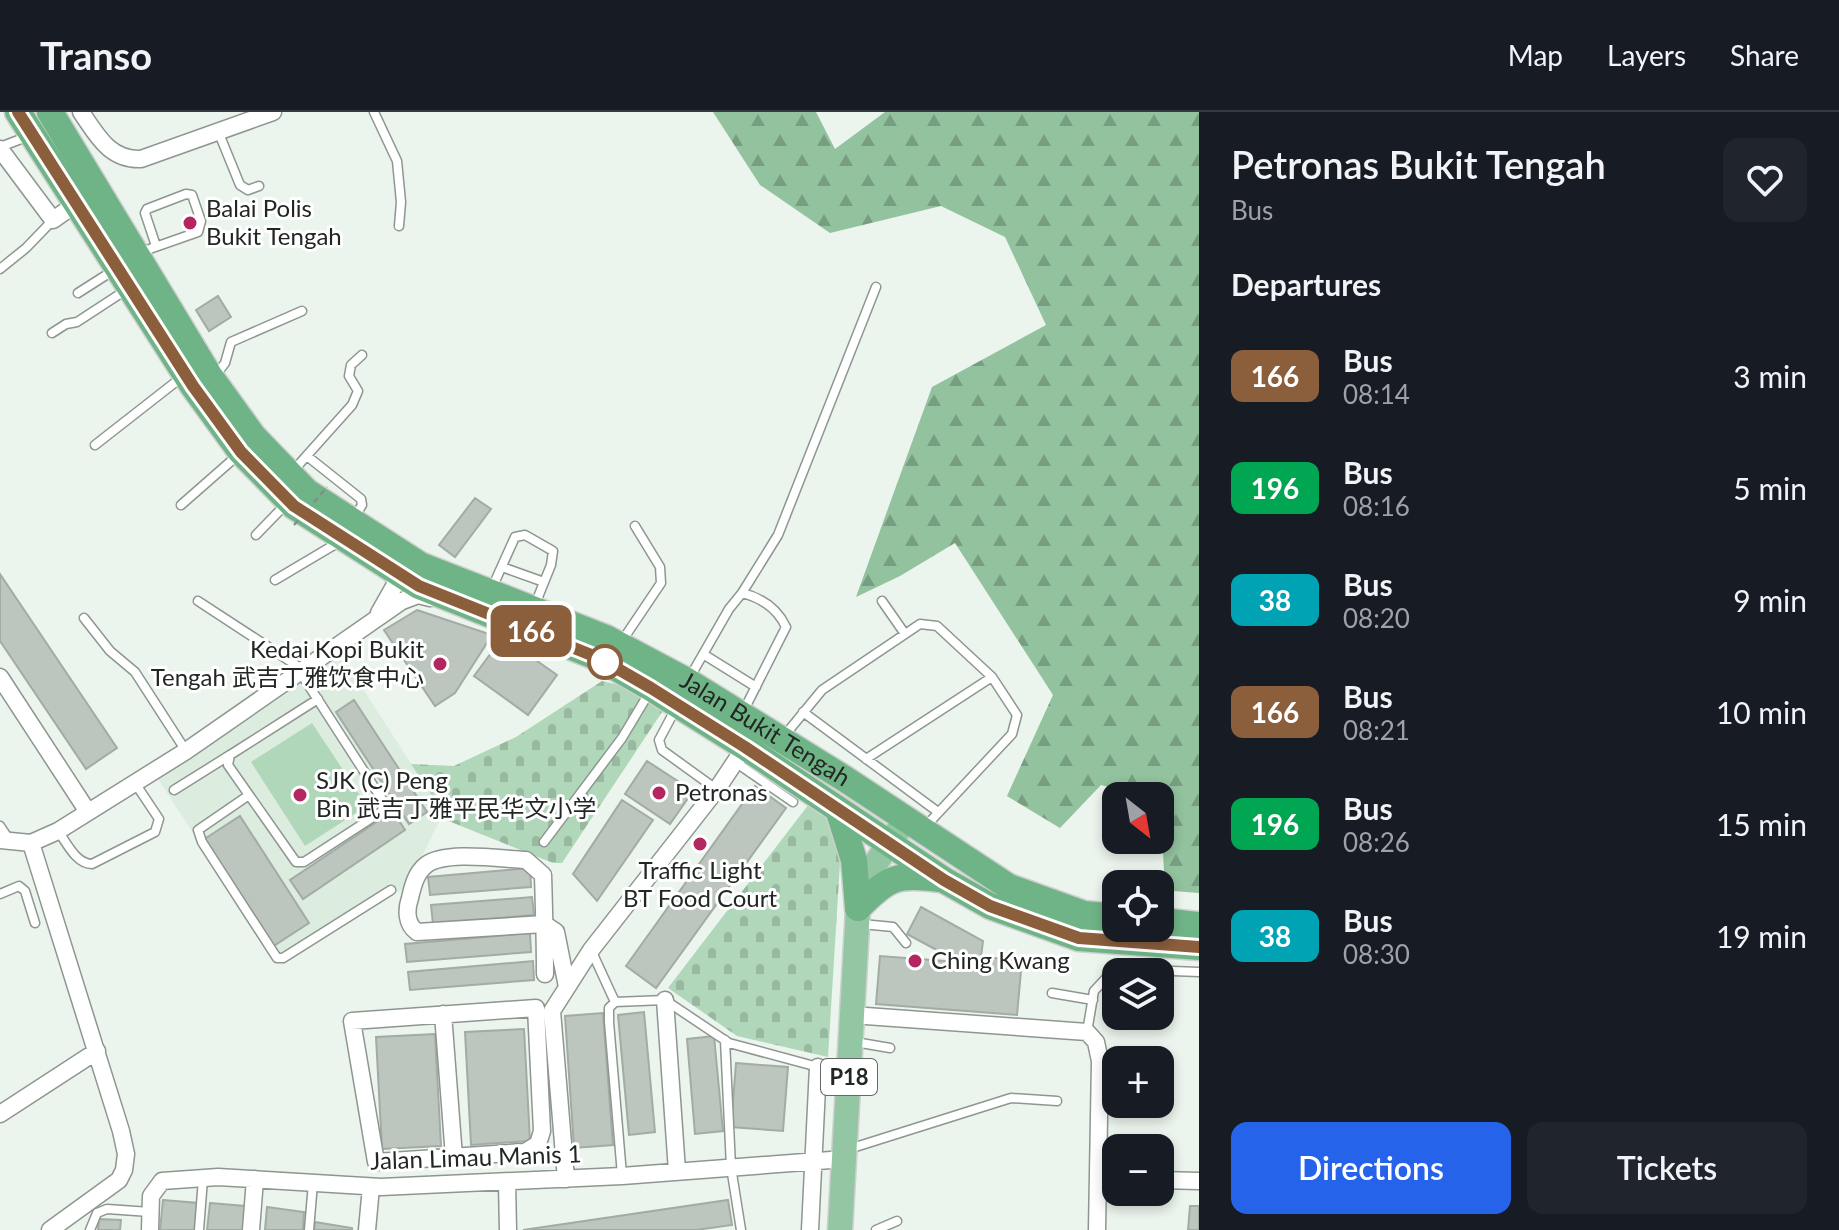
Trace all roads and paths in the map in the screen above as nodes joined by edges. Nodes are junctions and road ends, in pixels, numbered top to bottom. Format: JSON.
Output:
{"nodes":[{"id":1,"x":50,"y":112,"type":"edge"},
{"id":2,"x":81,"y":112,"type":"edge"},
{"id":3,"x":273,"y":112,"type":"edge"},
{"id":4,"x":374,"y":112,"type":"edge"},
{"id":5,"x":25,"y":123,"type":"edge"},
{"id":6,"x":218,"y":130,"type":"junction"},
{"id":7,"x":0,"y":148,"type":"edge"},
{"id":8,"x":259,"y":186,"type":"dead end"},
{"id":9,"x":77,"y":203,"type":"junction"},
{"id":10,"x":53,"y":220,"type":"junction"},
{"id":11,"x":399,"y":226,"type":"dead end"},
{"id":12,"x":135,"y":264,"type":"junction"},
{"id":13,"x":0,"y":269,"type":"edge"},
{"id":14,"x":876,"y":287,"type":"dead end"},
{"id":15,"x":78,"y":293,"type":"dead end"},
{"id":16,"x":302,"y":311,"type":"dead end"},
{"id":17,"x":52,"y":333,"type":"dead end"},
{"id":18,"x":362,"y":355,"type":"dead end"},
{"id":19,"x":186,"y":374,"type":"junction"},
{"id":20,"x":213,"y":380,"type":"junction"},
{"id":21,"x":95,"y":445,"type":"dead end"},
{"id":22,"x":241,"y":452,"type":"junction"},
{"id":23,"x":299,"y":465,"type":"junction"},
{"id":24,"x":327,"y":487,"type":"dead end"},
{"id":25,"x":181,"y":505,"type":"dead end"},
{"id":26,"x":292,"y":513,"type":"junction"},
{"id":27,"x":635,"y":526,"type":"dead end"},
{"id":28,"x":347,"y":531,"type":"junction"},
{"id":29,"x":256,"y":535,"type":"dead end"},
{"id":30,"x":502,"y":567,"type":"junction"},
{"id":31,"x":390,"y":570,"type":"junction"},
{"id":32,"x":275,"y":580,"type":"dead end"},
{"id":33,"x":544,"y":582,"type":"junction"},
{"id":34,"x":742,"y":593,"type":"junction"},
{"id":35,"x":479,"y":599,"type":"junction"},
{"id":36,"x":198,"y":601,"type":"dead end"},
{"id":37,"x":882,"y":601,"type":"dead end"},
{"id":38,"x":533,"y":610,"type":"junction"},
{"id":39,"x":84,"y":618,"type":"dead end"},
{"id":40,"x":376,"y":618,"type":"junction"},
{"id":41,"x":905,"y":634,"type":"junction"},
{"id":42,"x":619,"y":645,"type":"junction"},
{"id":43,"x":703,"y":654,"type":"junction"},
{"id":44,"x":302,"y":671,"type":"junction"},
{"id":45,"x":0,"y":677,"type":"edge"},
{"id":46,"x":992,"y":677,"type":"junction"},
{"id":47,"x":756,"y":687,"type":"junction"},
{"id":48,"x":651,"y":688,"type":"junction"},
{"id":49,"x":682,"y":692,"type":"junction"},
{"id":50,"x":318,"y":699,"type":"junction"},
{"id":51,"x":803,"y":712,"type":"junction"},
{"id":52,"x":742,"y":714,"type":"junction"},
{"id":53,"x":782,"y":739,"type":"junction"},
{"id":54,"x":186,"y":751,"type":"junction"},
{"id":55,"x":740,"y":754,"type":"junction"},
{"id":56,"x":230,"y":755,"type":"junction"},
{"id":57,"x":866,"y":759,"type":"junction"},
{"id":58,"x":135,"y":783,"type":"junction"},
{"id":59,"x":717,"y":789,"type":"junction"},
{"id":60,"x":174,"y":790,"type":"dead end"},
{"id":61,"x":249,"y":795,"type":"junction"},
{"id":62,"x":793,"y":802,"type":"dead end"},
{"id":63,"x":88,"y":812,"type":"junction"},
{"id":64,"x":839,"y":812,"type":"junction"},
{"id":65,"x":922,"y":820,"type":"junction"},
{"id":66,"x":58,"y":831,"type":"junction"},
{"id":67,"x":2,"y":838,"type":"edge"},
{"id":68,"x":544,"y":842,"type":"dead end"},
{"id":69,"x":888,"y":842,"type":"junction"},
{"id":70,"x":31,"y":843,"type":"junction"},
{"id":71,"x":944,"y":880,"type":"junction"},
{"id":72,"x":391,"y":890,"type":"dead end"},
{"id":73,"x":0,"y":894,"type":"edge"},
{"id":74,"x":857,"y":916,"type":"junction"},
{"id":75,"x":1102,"y":916,"type":"edge"},
{"id":76,"x":1174,"y":922,"type":"edge"},
{"id":77,"x":35,"y":923,"type":"dead end"},
{"id":78,"x":544,"y":924,"type":"junction"},
{"id":79,"x":1199,"y":925,"type":"edge"},
{"id":80,"x":906,"y":943,"type":"dead end"},
{"id":81,"x":1199,"y":947,"type":"edge"},
{"id":82,"x":591,"y":950,"type":"junction"},
{"id":83,"x":1199,"y":972,"type":"edge"},
{"id":84,"x":545,"y":974,"type":"dead end"},
{"id":85,"x":567,"y":987,"type":"junction"},
{"id":86,"x":1052,"y":993,"type":"dead end"},
{"id":87,"x":665,"y":1000,"type":"junction"},
{"id":88,"x":1093,"y":1000,"type":"junction"},
{"id":89,"x":615,"y":1002,"type":"junction"},
{"id":90,"x":443,"y":1014,"type":"junction"},
{"id":91,"x":852,"y":1015,"type":"junction"},
{"id":92,"x":1087,"y":1032,"type":"junction"},
{"id":93,"x":725,"y":1040,"type":"junction"},
{"id":94,"x":851,"y":1041,"type":"junction"},
{"id":95,"x":890,"y":1048,"type":"dead end"},
{"id":96,"x":97,"y":1051,"type":"junction"},
{"id":97,"x":818,"y":1067,"type":"joint"},
{"id":98,"x":1057,"y":1101,"type":"dead end"},
{"id":99,"x":0,"y":1114,"type":"edge"},
{"id":100,"x":844,"y":1155,"type":"junction"},
{"id":101,"x":454,"y":1157,"type":"junction"},
{"id":102,"x":814,"y":1161,"type":"junction"},
{"id":103,"x":376,"y":1162,"type":"junction"},
{"id":104,"x":731,"y":1167,"type":"junction"},
{"id":105,"x":677,"y":1171,"type":"junction"},
{"id":106,"x":622,"y":1176,"type":"junction"},
{"id":107,"x":203,"y":1178,"type":"junction"},
{"id":108,"x":255,"y":1179,"type":"junction"},
{"id":109,"x":566,"y":1179,"type":"junction"},
{"id":110,"x":1174,"y":1180,"type":"edge"},
{"id":111,"x":1199,"y":1181,"type":"edge"},
{"id":112,"x":313,"y":1183,"type":"junction"},
{"id":113,"x":507,"y":1183,"type":"junction"},
{"id":114,"x":376,"y":1187,"type":"junction"},
{"id":115,"x":151,"y":1212,"type":"junction"},
{"id":116,"x":897,"y":1221,"type":"dead end"},
{"id":117,"x":50,"y":1230,"type":"edge"},
{"id":118,"x":90,"y":1230,"type":"edge"},
{"id":119,"x":150,"y":1230,"type":"edge"},
{"id":120,"x":199,"y":1230,"type":"edge"},
{"id":121,"x":251,"y":1230,"type":"edge"},
{"id":122,"x":309,"y":1230,"type":"edge"},
{"id":123,"x":367,"y":1230,"type":"edge"},
{"id":124,"x":508,"y":1230,"type":"edge"},
{"id":125,"x":741,"y":1230,"type":"edge"},
{"id":126,"x":810,"y":1230,"type":"edge"},
{"id":127,"x":840,"y":1230,"type":"edge"},
{"id":128,"x":876,"y":1230,"type":"edge"},
{"id":129,"x":1097,"y":1230,"type":"edge"}],
"edges":[{"from":1,"to":12,"type":"highway","name":"Jalan Bukit Tengah"},
{"from":2,"to":6,"type":"street"},
{"from":3,"to":6,"type":"street"},
{"from":4,"to":11,"type":"lane"},
{"from":5,"to":7,"type":"lane"},
{"from":5,"to":9,"type":"highway","name":"Jalan Bukit Tengah"},
{"from":6,"to":8,"type":"lane"},
{"from":7,"to":10,"type":"street"},
{"from":9,"to":10,"type":"street"},
{"from":9,"to":12,"type":"highway","name":"Jalan Bukit Tengah"},
{"from":10,"to":13,"type":"lane"},
{"from":12,"to":12,"type":"lane"},
{"from":12,"to":15,"type":"lane"},
{"from":12,"to":17,"type":"lane"},
{"from":12,"to":19,"type":"highway","name":"Jalan Bukit Tengah"},
{"from":12,"to":20,"type":"highway","name":"Jalan Bukit Tengah"},
{"from":14,"to":34,"type":"lane"},
{"from":16,"to":20,"type":"lane"},
{"from":18,"to":23,"type":"lane"},
{"from":19,"to":21,"type":"lane"},
{"from":19,"to":22,"type":"highway","name":"Jalan Bukit Tengah"},
{"from":20,"to":23,"type":"highway","name":"Jalan Bukit Tengah"},
{"from":22,"to":25,"type":"lane"},
{"from":22,"to":26,"type":"highway","name":"Jalan Bukit Tengah"},
{"from":23,"to":28,"type":"highway","name":"Jalan Bukit Tengah"},
{"from":24,"to":26,"type":"path","bridge":true},
{"from":26,"to":28,"type":"highway","name":"Jalan Bukit Tengah"},
{"from":26,"to":29,"type":"lane"},
{"from":27,"to":42,"type":"lane"},
{"from":28,"to":31,"type":"highway","name":"Jalan Bukit Tengah"},
{"from":28,"to":32,"type":"lane"},
{"from":28,"to":35,"type":"highway","name":"Jalan Bukit Tengah"},
{"from":30,"to":33,"type":"lane"},
{"from":30,"to":33,"type":"lane"},
{"from":30,"to":35,"type":"lane"},
{"from":31,"to":35,"type":"highway","name":"Jalan Bukit Tengah"},
{"from":31,"to":40,"type":"street"},
{"from":33,"to":38,"type":"lane"},
{"from":34,"to":43,"type":"lane"},
{"from":34,"to":47,"type":"lane"},
{"from":35,"to":38,"type":"highway","name":"Jalan Bukit Tengah"},
{"from":35,"to":40,"type":"street"},
{"from":35,"to":48,"type":"highway","name":"Jalan Bukit Tengah"},
{"from":36,"to":44,"type":"lane"},
{"from":37,"to":41,"type":"lane"},
{"from":38,"to":42,"type":"highway","name":"Jalan Bukit Tengah"},
{"from":39,"to":54,"type":"lane"},
{"from":40,"to":44,"type":"street"},
{"from":41,"to":46,"type":"lane"},
{"from":41,"to":51,"type":"lane"},
{"from":42,"to":49,"type":"highway","name":"Jalan Bukit Tengah"},
{"from":43,"to":47,"type":"lane"},
{"from":43,"to":49,"type":"lane"},
{"from":44,"to":50,"type":"lane"},
{"from":44,"to":54,"type":"street"},
{"from":45,"to":63,"type":"street"},
{"from":46,"to":57,"type":"lane"},
{"from":46,"to":65,"type":"lane"},
{"from":47,"to":52,"type":"lane"},
{"from":48,"to":49,"type":"highway","name":"Jalan Bukit Tengah"},
{"from":48,"to":68,"type":"lane"},
{"from":49,"to":52,"type":"highway","name":"Jalan Bukit Tengah"},
{"from":49,"to":55,"type":"highway","name":"Jalan Bukit Tengah"},
{"from":49,"to":59,"type":"lane"},
{"from":50,"to":56,"type":"lane"},
{"from":50,"to":61,"type":"lane"},
{"from":51,"to":53,"type":"lane"},
{"from":51,"to":57,"type":"lane"},
{"from":52,"to":53,"type":"highway","name":"Jalan Bukit Tengah"},
{"from":53,"to":65,"type":"highway","name":"Jalan Bukit Tengah"},
{"from":54,"to":58,"type":"street"},
{"from":55,"to":59,"type":"street"},
{"from":55,"to":62,"type":"lane"},
{"from":55,"to":64,"type":"highway","name":"Jalan Bukit Tengah"},
{"from":56,"to":60,"type":"lane"},
{"from":56,"to":61,"type":"lane"},
{"from":57,"to":65,"type":"lane"},
{"from":58,"to":63,"type":"street"},
{"from":58,"to":66,"type":"lane"},
{"from":59,"to":82,"type":"street"},
{"from":61,"to":72,"type":"lane"},
{"from":63,"to":66,"type":"street"},
{"from":64,"to":69,"type":"highway","name":"Jalan Bukit Tengah"},
{"from":64,"to":74,"type":"highway"},
{"from":65,"to":69,"type":"main road","number":"P18"},
{"from":65,"to":75,"type":"highway","name":"Jalan Bukit Tengah"},
{"from":66,"to":70,"type":"street"},
{"from":67,"to":70,"type":"street"},
{"from":69,"to":71,"type":"highway","name":"Jalan Bukit Tengah"},
{"from":69,"to":74,"type":"main road","number":"P18"},
{"from":70,"to":96,"type":"street"},
{"from":71,"to":74,"type":"highway"},
{"from":71,"to":81,"type":"highway","name":"Jalan Bukit Tengah"},
{"from":73,"to":77,"type":"lane"},
{"from":74,"to":80,"type":"lane"},
{"from":74,"to":91,"type":"main road","number":"P18"},
{"from":76,"to":79,"type":"highway"},
{"from":78,"to":78,"type":"street"},
{"from":78,"to":84,"type":"street"},
{"from":78,"to":85,"type":"street"},
{"from":82,"to":85,"type":"street"},
{"from":82,"to":89,"type":"lane"},
{"from":83,"to":88,"type":"lane"},
{"from":85,"to":109,"type":"street"},
{"from":86,"to":88,"type":"lane"},
{"from":87,"to":89,"type":"lane"},
{"from":87,"to":93,"type":"lane"},
{"from":87,"to":105,"type":"street"},
{"from":88,"to":92,"type":"lane"},
{"from":89,"to":106,"type":"lane"},
{"from":90,"to":101,"type":"street"},
{"from":90,"to":101,"type":"street"},
{"from":90,"to":103,"type":"street"},
{"from":91,"to":92,"type":"street"},
{"from":91,"to":94,"type":"main road","number":"P18"},
{"from":92,"to":129,"type":"street"},
{"from":93,"to":97,"type":"lane"},
{"from":93,"to":104,"type":"lane"},
{"from":94,"to":95,"type":"lane"},
{"from":94,"to":100,"type":"main road","number":"P18"},
{"from":96,"to":99,"type":"street"},
{"from":96,"to":117,"type":"street"},
{"from":97,"to":102,"type":"street"},
{"from":98,"to":100,"type":"lane"},
{"from":100,"to":102,"type":"street","name":"Jalan Limau Manis 1"},
{"from":100,"to":127,"type":"main road","number":"P18"},
{"from":101,"to":103,"type":"street"},
{"from":102,"to":104,"type":"street","name":"Jalan Limau Manis 1"},
{"from":102,"to":126,"type":"street"},
{"from":103,"to":114,"type":"street"},
{"from":104,"to":105,"type":"street","name":"Jalan Limau Manis 1"},
{"from":104,"to":125,"type":"lane"},
{"from":105,"to":106,"type":"street","name":"Jalan Limau Manis 1"},
{"from":106,"to":109,"type":"street","name":"Jalan Limau Manis 1"},
{"from":107,"to":108,"type":"street","name":"Jalan Limau Manis 1"},
{"from":107,"to":115,"type":"street","name":"Jalan Limau Manis 1"},
{"from":107,"to":120,"type":"lane"},
{"from":108,"to":112,"type":"street","name":"Jalan Limau Manis 1"},
{"from":108,"to":121,"type":"street"},
{"from":109,"to":113,"type":"street","name":"Jalan Limau Manis 1"},
{"from":110,"to":111,"type":"street"},
{"from":112,"to":114,"type":"street","name":"Jalan Limau Manis 1"},
{"from":112,"to":122,"type":"lane"},
{"from":113,"to":114,"type":"street","name":"Jalan Limau Manis 1"},
{"from":113,"to":124,"type":"street"},
{"from":114,"to":123,"type":"street"},
{"from":115,"to":118,"type":"lane"},
{"from":115,"to":119,"type":"street","name":"Jalan Limau Manis 1"},
{"from":116,"to":128,"type":"lane"}]}
